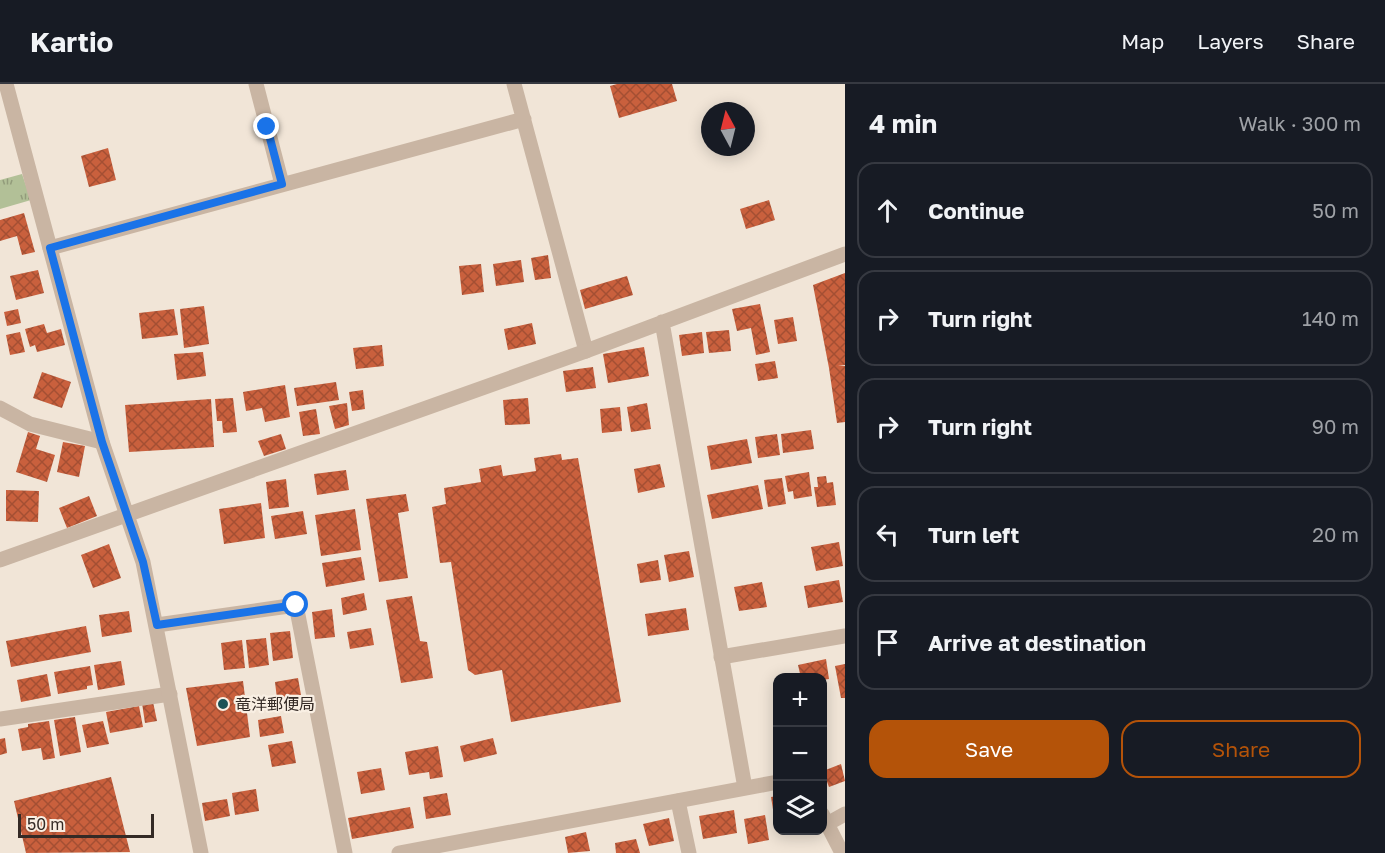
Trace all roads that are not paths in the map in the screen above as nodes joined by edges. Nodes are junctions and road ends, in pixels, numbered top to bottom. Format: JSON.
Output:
{"nodes":[{"id":1,"x":6,"y":84,"type":"edge"},
{"id":2,"x":255,"y":84,"type":"edge"},
{"id":3,"x":514,"y":84,"type":"edge"},
{"id":4,"x":524,"y":119,"type":"junction"},
{"id":5,"x":282,"y":184,"type":"junction"},
{"id":6,"x":50,"y":248,"type":"junction"},
{"id":7,"x":845,"y":254,"type":"edge"},
{"id":8,"x":662,"y":322,"type":"junction"},
{"id":9,"x":586,"y":351,"type":"junction"},
{"id":10,"x":0,"y":408,"type":"edge"},
{"id":11,"x":102,"y":442,"type":"junction"},
{"id":12,"x":126,"y":515,"type":"junction"},
{"id":13,"x":0,"y":561,"type":"edge"},
{"id":14,"x":157,"y":625,"type":"junction"},
{"id":15,"x":845,"y":636,"type":"edge"},
{"id":16,"x":721,"y":657,"type":"junction"},
{"id":17,"x":170,"y":694,"type":"junction"},
{"id":18,"x":0,"y":719,"type":"edge"},
{"id":19,"x":773,"y":783,"type":"edge"},
{"id":20,"x":745,"y":788,"type":"junction"},
{"id":21,"x":678,"y":801,"type":"junction"},
{"id":22,"x":845,"y":814,"type":"edge"},
{"id":23,"x":827,"y":818,"type":"edge"},
{"id":24,"x":827,"y":823,"type":"edge"},
{"id":25,"x":201,"y":853,"type":"edge"},
{"id":26,"x":345,"y":853,"type":"edge"},
{"id":27,"x":399,"y":853,"type":"edge"},
{"id":28,"x":689,"y":853,"type":"edge"},
{"id":29,"x":842,"y":853,"type":"edge"}],
"edges":[{"from":1,"to":6,"type":"street"},
{"from":2,"to":5,"type":"street"},
{"from":3,"to":4,"type":"street"},
{"from":4,"to":5,"type":"street"},
{"from":4,"to":9,"type":"street"},
{"from":5,"to":6,"type":"street"},
{"from":6,"to":11,"type":"street"},
{"from":7,"to":8,"type":"street"},
{"from":8,"to":9,"type":"street"},
{"from":8,"to":16,"type":"street"},
{"from":9,"to":12,"type":"street"},
{"from":10,"to":11,"type":"street"},
{"from":11,"to":12,"type":"street"},
{"from":12,"to":13,"type":"street"},
{"from":12,"to":14,"type":"street"},
{"from":14,"to":17,"type":"street"},
{"from":14,"to":26,"type":"street"},
{"from":15,"to":16,"type":"street"},
{"from":16,"to":20,"type":"street"},
{"from":17,"to":18,"type":"street"},
{"from":17,"to":25,"type":"street"},
{"from":19,"to":20,"type":"street"},
{"from":20,"to":21,"type":"street"},
{"from":21,"to":27,"type":"street"},
{"from":21,"to":28,"type":"street"},
{"from":22,"to":23,"type":"street"},
{"from":24,"to":29,"type":"street"}]}
